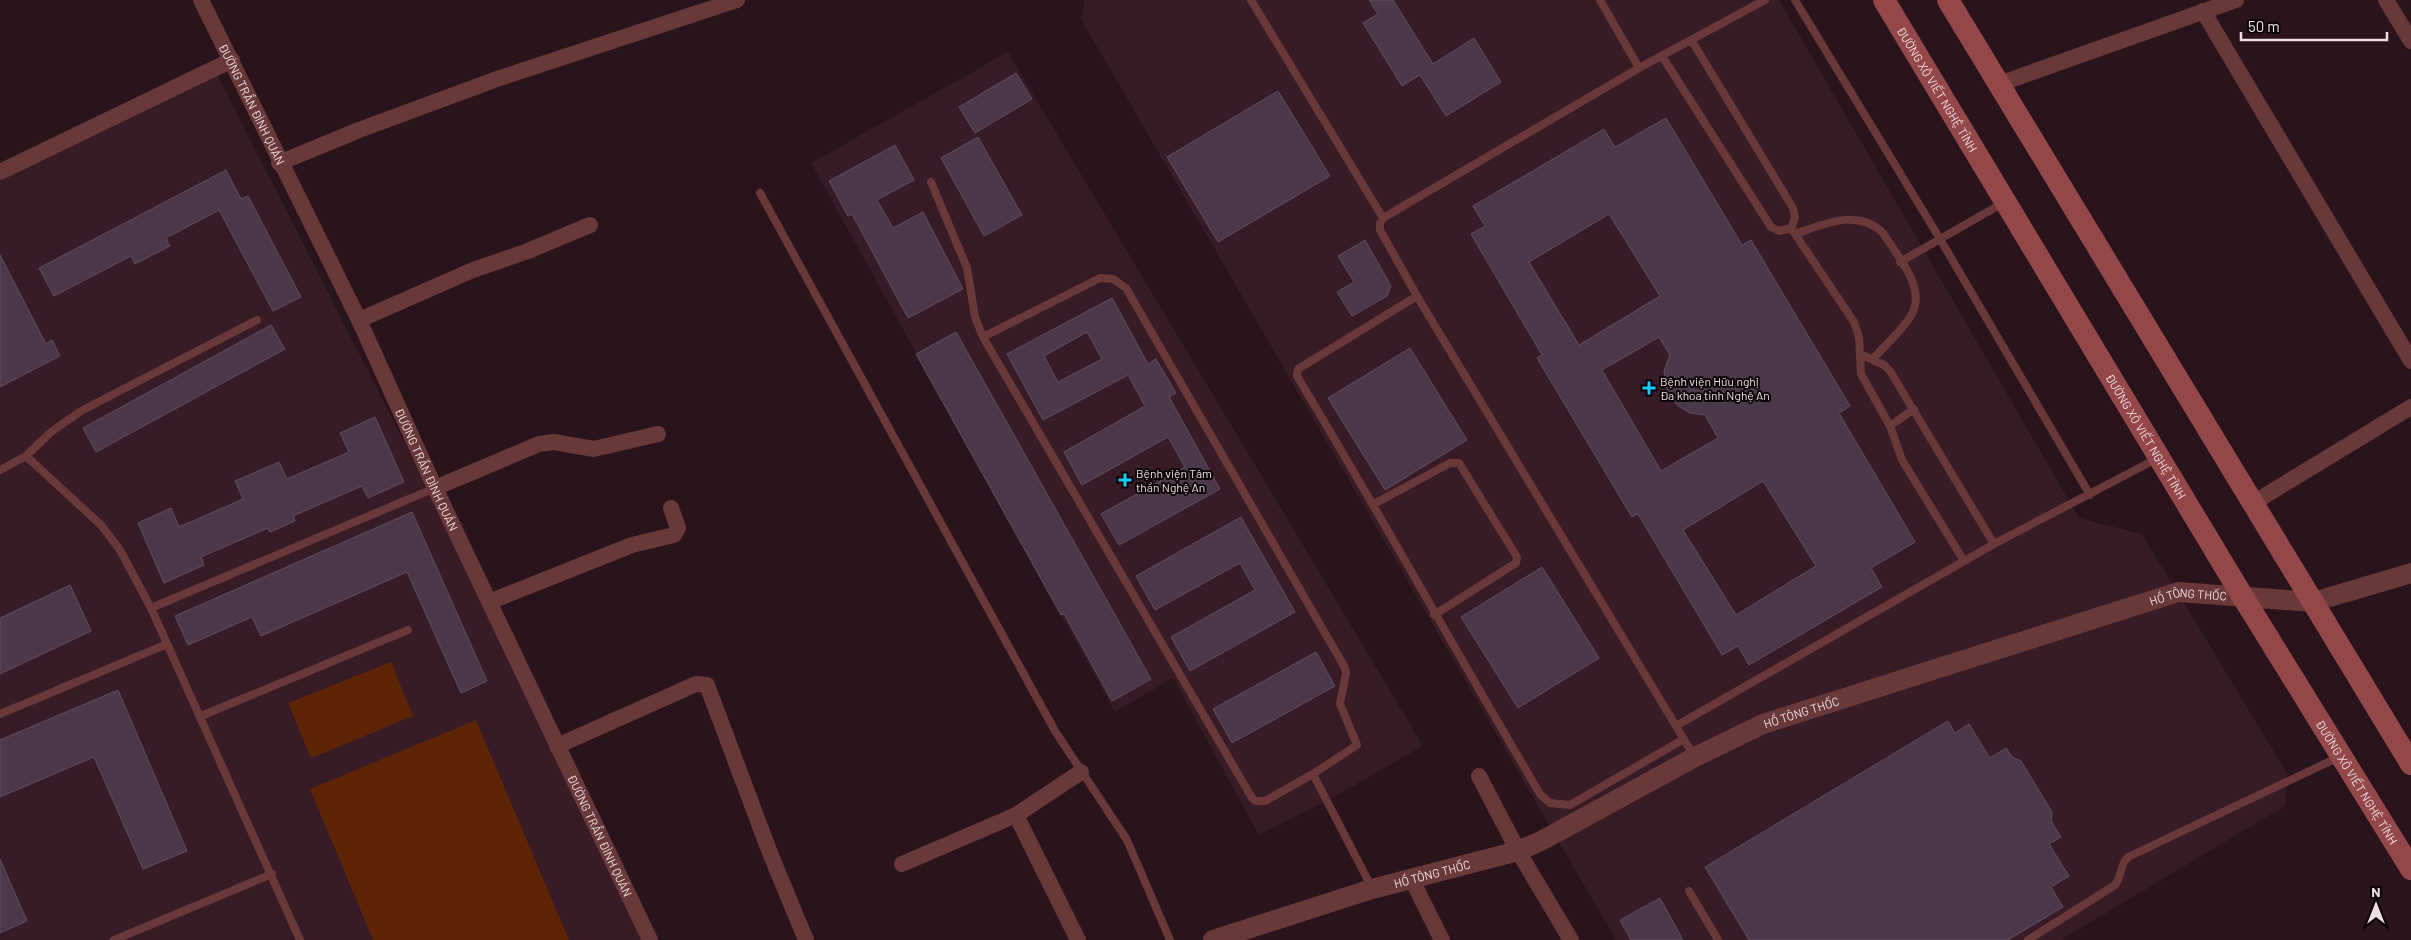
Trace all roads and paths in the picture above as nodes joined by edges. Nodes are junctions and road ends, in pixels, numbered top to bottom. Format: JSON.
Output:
{"nodes":[{"id":1,"x":201,"y":0,"type":"edge"},
{"id":2,"x":737,"y":0,"type":"edge"},
{"id":3,"x":1251,"y":0,"type":"edge"},
{"id":4,"x":1600,"y":0,"type":"edge"},
{"id":5,"x":1765,"y":0,"type":"edge"},
{"id":6,"x":1795,"y":0,"type":"edge"},
{"id":7,"x":1884,"y":0,"type":"edge"},
{"id":8,"x":1948,"y":0,"type":"edge"},
{"id":9,"x":2236,"y":0,"type":"edge"},
{"id":10,"x":2386,"y":0,"type":"edge"},
{"id":11,"x":2203,"y":11,"type":"junction"},
{"id":12,"x":1692,"y":41,"type":"junction"},
{"id":13,"x":2411,"y":41,"type":"edge"},
{"id":14,"x":1662,"y":56,"type":"junction"},
{"id":15,"x":232,"y":60,"type":"junction"},
{"id":16,"x":1638,"y":68,"type":"junction"},
{"id":17,"x":1999,"y":84,"type":"junction"},
{"id":18,"x":279,"y":162,"type":"junction"},
{"id":19,"x":0,"y":172,"type":"edge"},
{"id":20,"x":931,"y":182,"type":"dead end"},
{"id":21,"x":760,"y":193,"type":"dead end"},
{"id":22,"x":2004,"y":202,"type":"junction"},
{"id":23,"x":1383,"y":218,"type":"junction"},
{"id":24,"x":590,"y":225,"type":"dead end"},
{"id":25,"x":1793,"y":231,"type":"junction"},
{"id":26,"x":1940,"y":239,"type":"junction"},
{"id":27,"x":1900,"y":262,"type":"junction"},
{"id":28,"x":1417,"y":296,"type":"junction"},
{"id":29,"x":258,"y":320,"type":"dead end"},
{"id":30,"x":359,"y":320,"type":"junction"},
{"id":31,"x":983,"y":336,"type":"junction"},
{"id":32,"x":1860,"y":354,"type":"junction"},
{"id":33,"x":1873,"y":359,"type":"junction"},
{"id":34,"x":2411,"y":361,"type":"edge"},
{"id":35,"x":2411,"y":407,"type":"edge"},
{"id":36,"x":1914,"y":409,"type":"junction"},
{"id":37,"x":1890,"y":426,"type":"junction"},
{"id":38,"x":658,"y":434,"type":"dead end"},
{"id":39,"x":26,"y":456,"type":"junction"},
{"id":40,"x":2160,"y":458,"type":"junction"},
{"id":41,"x":0,"y":470,"type":"edge"},
{"id":42,"x":435,"y":488,"type":"junction"},
{"id":43,"x":2090,"y":495,"type":"junction"},
{"id":44,"x":2253,"y":503,"type":"junction"},
{"id":45,"x":1374,"y":504,"type":"junction"},
{"id":46,"x":671,"y":508,"type":"dead end"},
{"id":47,"x":1994,"y":544,"type":"junction"},
{"id":48,"x":1964,"y":561,"type":"junction"},
{"id":49,"x":2411,"y":573,"type":"edge"},
{"id":50,"x":2243,"y":597,"type":"junction"},
{"id":51,"x":489,"y":602,"type":"junction"},
{"id":52,"x":2313,"y":602,"type":"junction"},
{"id":53,"x":151,"y":608,"type":"junction"},
{"id":54,"x":1434,"y":615,"type":"junction"},
{"id":55,"x":408,"y":630,"type":"dead end"},
{"id":56,"x":167,"y":644,"type":"junction"},
{"id":57,"x":0,"y":714,"type":"edge"},
{"id":58,"x":201,"y":716,"type":"junction"},
{"id":59,"x":1676,"y":726,"type":"junction"},
{"id":60,"x":1684,"y":739,"type":"junction"},
{"id":61,"x":557,"y":746,"type":"junction"},
{"id":62,"x":2341,"y":756,"type":"junction"},
{"id":63,"x":1695,"y":757,"type":"junction"},
{"id":64,"x":2411,"y":764,"type":"edge"},
{"id":65,"x":1081,"y":772,"type":"junction"},
{"id":66,"x":1313,"y":774,"type":"junction"},
{"id":67,"x":1479,"y":776,"type":"dead end"},
{"id":68,"x":1016,"y":815,"type":"junction"},
{"id":69,"x":1518,"y":851,"type":"junction"},
{"id":70,"x":902,"y":864,"type":"dead end"},
{"id":71,"x":2411,"y":869,"type":"edge"},
{"id":72,"x":272,"y":874,"type":"junction"},
{"id":73,"x":1411,"y":878,"type":"junction"},
{"id":74,"x":1372,"y":889,"type":"junction"},
{"id":75,"x":1689,"y":891,"type":"dead end"},
{"id":76,"x":114,"y":940,"type":"edge"},
{"id":77,"x":300,"y":940,"type":"edge"},
{"id":78,"x":650,"y":940,"type":"edge"},
{"id":79,"x":806,"y":940,"type":"edge"},
{"id":80,"x":1078,"y":940,"type":"edge"},
{"id":81,"x":1170,"y":940,"type":"edge"},
{"id":82,"x":1213,"y":940,"type":"edge"},
{"id":83,"x":1442,"y":940,"type":"edge"},
{"id":84,"x":1571,"y":940,"type":"edge"},
{"id":85,"x":1718,"y":940,"type":"edge"},
{"id":86,"x":2028,"y":940,"type":"edge"}],
"edges":[{"from":1,"to":15,"type":"street","name":"ĐƯỜNG TRẦN ĐÌNH QUÁN"},
{"from":2,"to":18,"type":"street"},
{"from":3,"to":23,"type":"lane"},
{"from":4,"to":16,"type":"lane"},
{"from":5,"to":12,"type":"lane"},
{"from":6,"to":26,"type":"lane"},
{"from":7,"to":22,"type":"main road","name":"ĐƯỜNG XÔ VIẾT NGHỆ TĨNH"},
{"from":8,"to":17,"type":"main road"},
{"from":9,"to":11,"type":"street"},
{"from":10,"to":13,"type":"street"},
{"from":11,"to":17,"type":"street"},
{"from":11,"to":34,"type":"street"},
{"from":12,"to":14,"type":"lane"},
{"from":12,"to":25,"type":"lane"},
{"from":14,"to":16,"type":"lane"},
{"from":14,"to":25,"type":"lane"},
{"from":15,"to":18,"type":"street","name":"ĐƯỜNG TRẦN ĐÌNH QUÁN"},
{"from":15,"to":19,"type":"street"},
{"from":16,"to":23,"type":"lane"},
{"from":17,"to":44,"type":"main road"},
{"from":18,"to":30,"type":"street","name":"ĐƯỜNG TRẦN ĐÌNH QUÁN"},
{"from":20,"to":31,"type":"lane"},
{"from":21,"to":65,"type":"lane"},
{"from":22,"to":26,"type":"lane"},
{"from":22,"to":40,"type":"main road","name":"ĐƯỜNG XÔ VIẾT NGHỆ TĨNH"},
{"from":23,"to":28,"type":"lane"},
{"from":24,"to":30,"type":"street"},
{"from":25,"to":27,"type":"lane"},
{"from":25,"to":32,"type":"lane"},
{"from":26,"to":27,"type":"lane"},
{"from":26,"to":43,"type":"lane"},
{"from":27,"to":33,"type":"lane"},
{"from":28,"to":45,"type":"lane"},
{"from":28,"to":59,"type":"lane"},
{"from":29,"to":39,"type":"lane"},
{"from":30,"to":42,"type":"street","name":"ĐƯỜNG TRẦN ĐÌNH QUÁN"},
{"from":31,"to":66,"type":"lane"},
{"from":31,"to":66,"type":"lane"},
{"from":32,"to":33,"type":"lane"},
{"from":32,"to":37,"type":"lane"},
{"from":33,"to":36,"type":"lane"},
{"from":35,"to":44,"type":"street"},
{"from":36,"to":37,"type":"lane"},
{"from":36,"to":47,"type":"lane"},
{"from":37,"to":48,"type":"lane"},
{"from":38,"to":42,"type":"street"},
{"from":39,"to":41,"type":"lane"},
{"from":39,"to":53,"type":"lane"},
{"from":40,"to":43,"type":"lane"},
{"from":40,"to":50,"type":"main road","name":"ĐƯỜNG XÔ VIẾT NGHỆ TĨNH"},
{"from":42,"to":51,"type":"street","name":"ĐƯỜNG TRẦN ĐÌNH QUÁN"},
{"from":42,"to":53,"type":"lane"},
{"from":43,"to":47,"type":"lane"},
{"from":44,"to":52,"type":"main road"},
{"from":45,"to":54,"type":"lane"},
{"from":45,"to":54,"type":"lane"},
{"from":46,"to":51,"type":"street"},
{"from":47,"to":48,"type":"lane"},
{"from":48,"to":59,"type":"lane"},
{"from":49,"to":52,"type":"street","name":"HỒ TÔNG THỐC"},
{"from":50,"to":52,"type":"street","name":"HỒ TÔNG THỐC"},
{"from":50,"to":62,"type":"main road","name":"ĐƯỜNG XÔ VIẾT NGHỆ TĨNH"},
{"from":50,"to":63,"type":"street","name":"HỒ TÔNG THỐC"},
{"from":51,"to":61,"type":"street","name":"ĐƯỜNG TRẦN ĐÌNH QUÁN"},
{"from":52,"to":64,"type":"main road"},
{"from":53,"to":56,"type":"lane"},
{"from":54,"to":60,"type":"lane"},
{"from":55,"to":58,"type":"lane"},
{"from":56,"to":57,"type":"lane"},
{"from":56,"to":58,"type":"lane"},
{"from":58,"to":72,"type":"lane"},
{"from":59,"to":60,"type":"lane"},
{"from":60,"to":63,"type":"lane"},
{"from":61,"to":78,"type":"street","name":"ĐƯỜNG TRẦN ĐÌNH QUÁN"},
{"from":61,"to":79,"type":"street"},
{"from":62,"to":71,"type":"main road","name":"ĐƯỜNG XÔ VIẾT NGHỆ TĨNH"},
{"from":62,"to":86,"type":"lane"},
{"from":63,"to":69,"type":"street","name":"HỒ TÔNG THỐC"},
{"from":65,"to":68,"type":"street"},
{"from":65,"to":81,"type":"lane"},
{"from":66,"to":74,"type":"lane"},
{"from":67,"to":69,"type":"street"},
{"from":68,"to":70,"type":"street"},
{"from":68,"to":80,"type":"street"},
{"from":69,"to":73,"type":"street","name":"HỒ TÔNG THỐC"},
{"from":69,"to":84,"type":"street"},
{"from":72,"to":76,"type":"lane"},
{"from":72,"to":77,"type":"lane"},
{"from":73,"to":74,"type":"street","name":"HỒ TÔNG THỐC"},
{"from":73,"to":83,"type":"street"},
{"from":74,"to":82,"type":"street","name":"HỒ TÔNG THỐC"},
{"from":75,"to":85,"type":"lane"}]}
